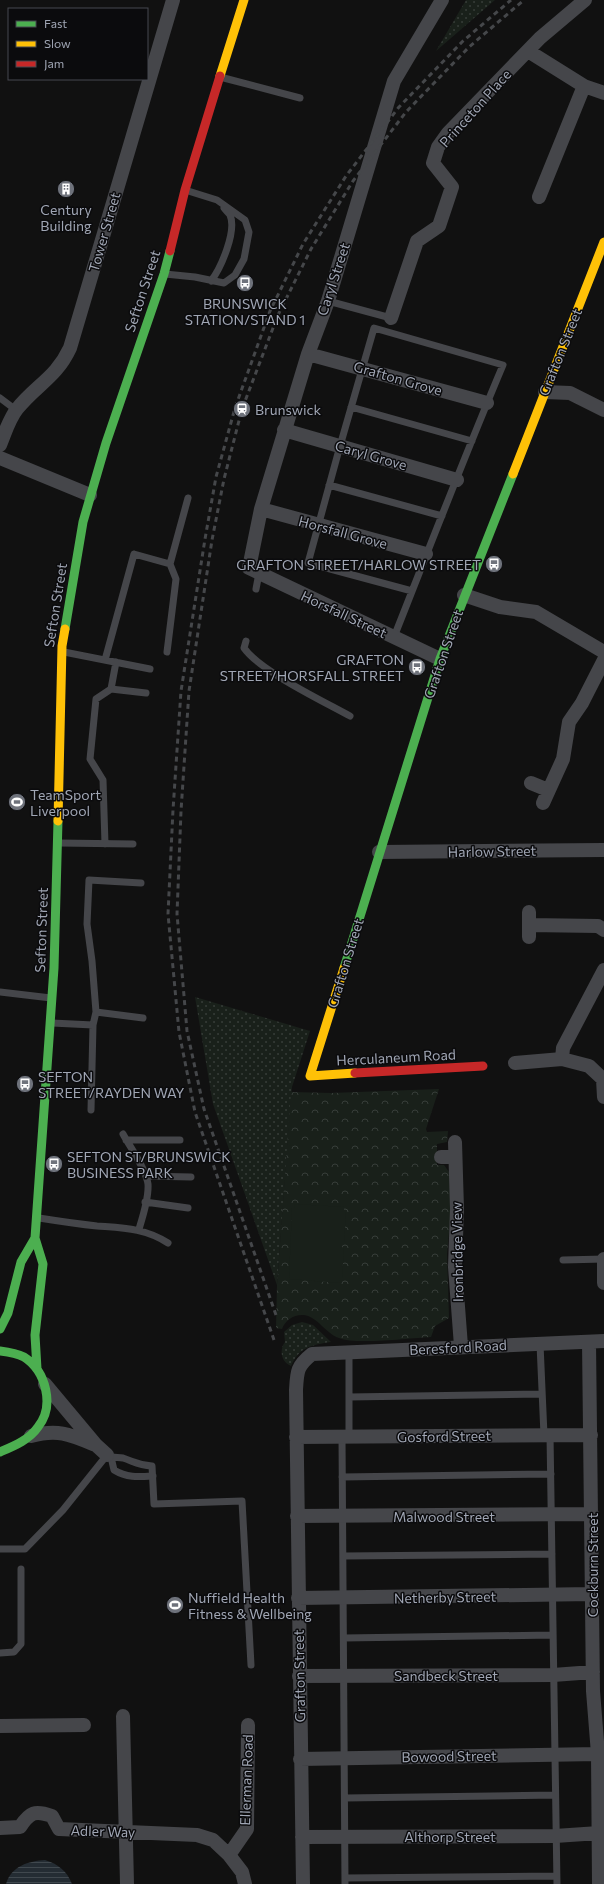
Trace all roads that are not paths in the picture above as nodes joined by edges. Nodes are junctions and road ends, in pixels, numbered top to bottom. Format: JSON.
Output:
{"nodes":[{"id":1,"x":172,"y":0,"type":"edge"},
{"id":2,"x":244,"y":0,"type":"edge"},
{"id":3,"x":442,"y":0,"type":"edge"},
{"id":4,"x":584,"y":0,"type":"edge"},
{"id":5,"x":528,"y":51,"type":"junction"},
{"id":6,"x":220,"y":77,"type":"junction"},
{"id":7,"x":584,"y":86,"type":"junction"},
{"id":8,"x":604,"y":93,"type":"edge"},
{"id":9,"x":300,"y":98,"type":"dead end"},
{"id":10,"x":185,"y":190,"type":"junction"},
{"id":11,"x":539,"y":197,"type":"dead end"},
{"id":12,"x":217,"y":200,"type":"junction"},
{"id":13,"x":604,"y":242,"type":"edge"},
{"id":14,"x":164,"y":274,"type":"junction"},
{"id":15,"x":211,"y":281,"type":"junction"},
{"id":16,"x":328,"y":300,"type":"junction"},
{"id":17,"x":391,"y":318,"type":"joint"},
{"id":18,"x":308,"y":354,"type":"junction"},
{"id":19,"x":362,"y":368,"type":"junction"},
{"id":20,"x":545,"y":392,"type":"junction"},
{"id":21,"x":0,"y":398,"type":"edge"},
{"id":22,"x":487,"y":403,"type":"junction"},
{"id":23,"x":351,"y":406,"type":"junction"},
{"id":24,"x":16,"y":410,"type":"junction"},
{"id":25,"x":604,"y":410,"type":"edge"},
{"id":26,"x":284,"y":430,"type":"junction"},
{"id":27,"x":472,"y":441,"type":"junction"},
{"id":28,"x":0,"y":445,"type":"edge"},
{"id":29,"x":340,"y":446,"type":"junction"},
{"id":30,"x":0,"y":458,"type":"edge"},
{"id":31,"x":457,"y":480,"type":"junction"},
{"id":32,"x":330,"y":485,"type":"junction"},
{"id":33,"x":90,"y":494,"type":"junction"},
{"id":34,"x":188,"y":498,"type":"dead end"},
{"id":35,"x":261,"y":509,"type":"junction"},
{"id":36,"x":442,"y":516,"type":"junction"},
{"id":37,"x":319,"y":525,"type":"junction"},
{"id":38,"x":426,"y":554,"type":"junction"},
{"id":39,"x":170,"y":564,"type":"junction"},
{"id":40,"x":254,"y":571,"type":"junction"},
{"id":41,"x":256,"y":589,"type":"dead end"},
{"id":42,"x":412,"y":591,"type":"junction"},
{"id":43,"x":464,"y":595,"type":"junction"},
{"id":44,"x":394,"y":637,"type":"junction"},
{"id":45,"x":246,"y":641,"type":"dead end"},
{"id":46,"x":62,"y":651,"type":"junction"},
{"id":47,"x":167,"y":652,"type":"dead end"},
{"id":48,"x":604,"y":652,"type":"edge"},
{"id":49,"x":440,"y":659,"type":"junction"},
{"id":50,"x":105,"y":660,"type":"junction"},
{"id":51,"x":604,"y":660,"type":"edge"},
{"id":52,"x":116,"y":662,"type":"junction"},
{"id":53,"x":150,"y":669,"type":"dead end"},
{"id":54,"x":111,"y":689,"type":"junction"},
{"id":55,"x":146,"y":693,"type":"dead end"},
{"id":56,"x":350,"y":716,"type":"dead end"},
{"id":57,"x":531,"y":783,"type":"dead end"},
{"id":58,"x":57,"y":843,"type":"junction"},
{"id":59,"x":105,"y":844,"type":"junction"},
{"id":60,"x":133,"y":844,"type":"dead end"},
{"id":61,"x":604,"y":850,"type":"edge"},
{"id":62,"x":379,"y":852,"type":"junction"},
{"id":63,"x":141,"y":883,"type":"dead end"},
{"id":64,"x":529,"y":925,"type":"dead end"},
{"id":65,"x":604,"y":930,"type":"edge"},
{"id":66,"x":604,"y":970,"type":"edge"},
{"id":67,"x":0,"y":992,"type":"edge"},
{"id":68,"x":52,"y":998,"type":"junction"},
{"id":69,"x":96,"y":1012,"type":"junction"},
{"id":70,"x":143,"y":1018,"type":"dead end"},
{"id":71,"x":50,"y":1023,"type":"junction"},
{"id":72,"x":93,"y":1025,"type":"junction"},
{"id":73,"x":562,"y":1059,"type":"junction"},
{"id":74,"x":515,"y":1063,"type":"dead end"},
{"id":75,"x":483,"y":1066,"type":"dead end"},
{"id":76,"x":310,"y":1076,"type":"joint"},
{"id":77,"x":604,"y":1097,"type":"edge"},
{"id":78,"x":91,"y":1110,"type":"dead end"},
{"id":79,"x":180,"y":1140,"type":"dead end"},
{"id":80,"x":455,"y":1142,"type":"dead end"},
{"id":81,"x":146,"y":1176,"type":"junction"},
{"id":82,"x":191,"y":1177,"type":"dead end"},
{"id":83,"x":145,"y":1202,"type":"junction"},
{"id":84,"x":188,"y":1208,"type":"dead end"},
{"id":85,"x":37,"y":1218,"type":"junction"},
{"id":86,"x":139,"y":1229,"type":"junction"},
{"id":87,"x":34,"y":1238,"type":"junction"},
{"id":88,"x":168,"y":1243,"type":"dead end"},
{"id":89,"x":604,"y":1259,"type":"edge"},
{"id":90,"x":563,"y":1260,"type":"dead end"},
{"id":91,"x":604,"y":1283,"type":"edge"},
{"id":92,"x":0,"y":1329,"type":"edge"},
{"id":93,"x":604,"y":1341,"type":"edge"},
{"id":94,"x":589,"y":1342,"type":"junction"},
{"id":95,"x":540,"y":1344,"type":"junction"},
{"id":96,"x":461,"y":1346,"type":"junction"},
{"id":97,"x":0,"y":1351,"type":"edge"},
{"id":98,"x":348,"y":1353,"type":"junction"},
{"id":99,"x":312,"y":1354,"type":"joint"},
{"id":100,"x":37,"y":1369,"type":"junction"},
{"id":101,"x":45,"y":1384,"type":"junction"},
{"id":102,"x":542,"y":1394,"type":"junction"},
{"id":103,"x":349,"y":1397,"type":"junction"},
{"id":104,"x":547,"y":1435,"type":"junction"},
{"id":105,"x":591,"y":1435,"type":"junction"},
{"id":106,"x":31,"y":1436,"type":"junction"},
{"id":107,"x":296,"y":1437,"type":"junction"},
{"id":108,"x":346,"y":1437,"type":"junction"},
{"id":109,"x":96,"y":1445,"type":"junction"},
{"id":110,"x":0,"y":1446,"type":"edge"},
{"id":111,"x":13,"y":1446,"type":"junction"},
{"id":112,"x":0,"y":1452,"type":"edge"},
{"id":113,"x":109,"y":1456,"type":"junction"},
{"id":114,"x":551,"y":1474,"type":"junction"},
{"id":115,"x":153,"y":1476,"type":"junction"},
{"id":116,"x":342,"y":1476,"type":"junction"},
{"id":117,"x":592,"y":1514,"type":"junction"},
{"id":118,"x":552,"y":1515,"type":"junction"},
{"id":119,"x":297,"y":1516,"type":"junction"},
{"id":120,"x":342,"y":1516,"type":"junction"},
{"id":121,"x":0,"y":1549,"type":"edge"},
{"id":122,"x":552,"y":1554,"type":"junction"},
{"id":123,"x":343,"y":1556,"type":"junction"},
{"id":124,"x":21,"y":1569,"type":"dead end"},
{"id":125,"x":592,"y":1594,"type":"junction"},
{"id":126,"x":553,"y":1596,"type":"junction"},
{"id":127,"x":298,"y":1598,"type":"junction"},
{"id":128,"x":344,"y":1598,"type":"junction"},
{"id":129,"x":553,"y":1635,"type":"junction"},
{"id":130,"x":344,"y":1638,"type":"junction"},
{"id":131,"x":0,"y":1653,"type":"edge"},
{"id":132,"x":251,"y":1665,"type":"dead end"},
{"id":133,"x":593,"y":1672,"type":"junction"},
{"id":134,"x":553,"y":1675,"type":"junction"},
{"id":135,"x":299,"y":1676,"type":"junction"},
{"id":136,"x":344,"y":1676,"type":"junction"},
{"id":137,"x":598,"y":1690,"type":"edge"},
{"id":138,"x":123,"y":1716,"type":"dead end"},
{"id":139,"x":84,"y":1725,"type":"dead end"},
{"id":140,"x":248,"y":1725,"type":"dead end"},
{"id":141,"x":0,"y":1726,"type":"edge"},
{"id":142,"x":598,"y":1754,"type":"junction"},
{"id":143,"x":554,"y":1755,"type":"junction"},
{"id":144,"x":344,"y":1758,"type":"junction"},
{"id":145,"x":300,"y":1759,"type":"junction"},
{"id":146,"x":555,"y":1795,"type":"junction"},
{"id":147,"x":345,"y":1798,"type":"junction"},
{"id":148,"x":0,"y":1828,"type":"edge"},
{"id":149,"x":125,"y":1831,"type":"junction"},
{"id":150,"x":599,"y":1833,"type":"junction"},
{"id":151,"x":345,"y":1836,"type":"junction"},
{"id":152,"x":555,"y":1836,"type":"junction"},
{"id":153,"x":302,"y":1838,"type":"junction"},
{"id":154,"x":602,"y":1853,"type":"edge"},
{"id":155,"x":229,"y":1855,"type":"junction"},
{"id":156,"x":556,"y":1880,"type":"edge"},
{"id":157,"x":345,"y":1881,"type":"edge"},
{"id":158,"x":127,"y":1884,"type":"edge"},
{"id":159,"x":245,"y":1884,"type":"edge"},
{"id":160,"x":303,"y":1884,"type":"edge"},
{"id":161,"x":599,"y":1884,"type":"edge"}],
"edges":[{"from":1,"to":24,"type":"street","name":"Tower Street"},
{"from":2,"to":6,"type":"street","name":"Sefton Street"},
{"from":3,"to":16,"type":"street","name":"Caryl Street"},
{"from":4,"to":5,"type":"street","name":"Princeton Place"},
{"from":5,"to":7,"type":"street"},
{"from":5,"to":17,"type":"street","name":"Princeton Place"},
{"from":6,"to":9,"type":"lane"},
{"from":6,"to":10,"type":"street","name":"Sefton Street"},
{"from":7,"to":8,"type":"street"},
{"from":7,"to":11,"type":"street"},
{"from":10,"to":12,"type":"lane"},
{"from":10,"to":14,"type":"street","name":"Sefton Street"},
{"from":12,"to":15,"type":"lane"},
{"from":12,"to":15,"type":"lane"},
{"from":13,"to":20,"type":"street","name":"Grafton Street"},
{"from":14,"to":15,"type":"lane"},
{"from":14,"to":33,"type":"street","name":"Sefton Street"},
{"from":16,"to":17,"type":"lane","name":"Princeton Place"},
{"from":16,"to":18,"type":"street","name":"Caryl Street"},
{"from":18,"to":19,"type":"street","name":"Grafton Grove"},
{"from":18,"to":26,"type":"street","name":"Caryl Street"},
{"from":19,"to":22,"type":"street","name":"Grafton Grove"},
{"from":19,"to":22,"type":"lane"},
{"from":19,"to":23,"type":"lane"},
{"from":20,"to":25,"type":"street"},
{"from":20,"to":43,"type":"street","name":"Grafton Street"},
{"from":21,"to":24,"type":"lane"},
{"from":22,"to":27,"type":"lane"},
{"from":23,"to":27,"type":"lane"},
{"from":23,"to":29,"type":"lane"},
{"from":24,"to":28,"type":"street","name":"Tower Street"},
{"from":26,"to":29,"type":"street","name":"Caryl Grove"},
{"from":26,"to":35,"type":"street","name":"Caryl Street"},
{"from":27,"to":31,"type":"lane"},
{"from":29,"to":31,"type":"street","name":"Caryl Grove"},
{"from":29,"to":32,"type":"lane"},
{"from":30,"to":33,"type":"street"},
{"from":31,"to":36,"type":"lane"},
{"from":32,"to":36,"type":"lane"},
{"from":32,"to":37,"type":"lane"},
{"from":33,"to":46,"type":"street","name":"Sefton Street"},
{"from":34,"to":39,"type":"lane"},
{"from":35,"to":37,"type":"street","name":"Horsfall Grove"},
{"from":35,"to":40,"type":"street","name":"Caryl Street"},
{"from":36,"to":38,"type":"lane"},
{"from":37,"to":38,"type":"street","name":"Horsfall Grove"},
{"from":37,"to":42,"type":"lane"},
{"from":38,"to":42,"type":"lane"},
{"from":39,"to":47,"type":"lane"},
{"from":39,"to":50,"type":"lane"},
{"from":40,"to":41,"type":"lane"},
{"from":40,"to":44,"type":"street","name":"Horsfall Street"},
{"from":42,"to":44,"type":"lane"},
{"from":43,"to":48,"type":"street"},
{"from":43,"to":49,"type":"street","name":"Grafton Street"},
{"from":44,"to":49,"type":"street","name":"Horsfall Street"},
{"from":45,"to":56,"type":"lane"},
{"from":46,"to":50,"type":"lane"},
{"from":46,"to":58,"type":"street","name":"Sefton Street"},
{"from":49,"to":62,"type":"street","name":"Grafton Street"},
{"from":50,"to":52,"type":"lane"},
{"from":51,"to":57,"type":"street"},
{"from":52,"to":53,"type":"lane"},
{"from":52,"to":54,"type":"lane"},
{"from":54,"to":55,"type":"lane"},
{"from":54,"to":59,"type":"lane"},
{"from":58,"to":59,"type":"lane"},
{"from":58,"to":68,"type":"street","name":"Sefton Street"},
{"from":59,"to":60,"type":"lane"},
{"from":61,"to":62,"type":"street","name":"Harlow Street"},
{"from":62,"to":76,"type":"street","name":"Grafton Street"},
{"from":63,"to":69,"type":"lane"},
{"from":64,"to":65,"type":"street"},
{"from":66,"to":73,"type":"street"},
{"from":67,"to":68,"type":"lane"},
{"from":68,"to":71,"type":"street","name":"Sefton Street"},
{"from":69,"to":70,"type":"lane"},
{"from":69,"to":72,"type":"lane"},
{"from":71,"to":72,"type":"lane"},
{"from":71,"to":85,"type":"street","name":"Sefton Street"},
{"from":72,"to":78,"type":"lane"},
{"from":73,"to":74,"type":"street"},
{"from":73,"to":77,"type":"street"},
{"from":75,"to":76,"type":"street","name":"Herculaneum Road"},
{"from":79,"to":81,"type":"lane"},
{"from":80,"to":96,"type":"street","name":"Ironbridge View"},
{"from":81,"to":82,"type":"lane"},
{"from":81,"to":83,"type":"lane"},
{"from":83,"to":84,"type":"lane"},
{"from":83,"to":86,"type":"lane"},
{"from":85,"to":86,"type":"lane"},
{"from":85,"to":87,"type":"street","name":"Sefton Street"},
{"from":86,"to":88,"type":"lane"},
{"from":87,"to":92,"type":"street","name":"Sefton Street"},
{"from":87,"to":100,"type":"street","name":"Sefton Street"},
{"from":89,"to":90,"type":"lane"},
{"from":89,"to":91,"type":"street"},
{"from":93,"to":94,"type":"street","name":"Beresford Road"},
{"from":94,"to":95,"type":"street","name":"Beresford Road"},
{"from":94,"to":105,"type":"street","name":"Cockburn Street"},
{"from":95,"to":96,"type":"street","name":"Beresford Road"},
{"from":95,"to":102,"type":"lane"},
{"from":96,"to":98,"type":"street","name":"Beresford Road"},
{"from":97,"to":100,"type":"street","name":"Sefton Street"},
{"from":98,"to":99,"type":"street","name":"Beresford Road"},
{"from":98,"to":103,"type":"lane"},
{"from":99,"to":107,"type":"street","name":"Grafton Street"},
{"from":100,"to":101,"type":"street","name":"Sefton Street"},
{"from":101,"to":106,"type":"street","name":"Sefton Street"},
{"from":101,"to":109,"type":"street"},
{"from":102,"to":103,"type":"lane"},
{"from":102,"to":104,"type":"lane"},
{"from":103,"to":108,"type":"lane"},
{"from":104,"to":105,"type":"street","name":"Gosford Street"},
{"from":104,"to":108,"type":"street","name":"Gosford Street"},
{"from":104,"to":114,"type":"lane"},
{"from":105,"to":117,"type":"street","name":"Cockburn Street"},
{"from":106,"to":109,"type":"street"},
{"from":106,"to":111,"type":"street","name":"Sefton Street"},
{"from":107,"to":108,"type":"street","name":"Gosford Street"},
{"from":107,"to":119,"type":"street","name":"Grafton Street"},
{"from":108,"to":116,"type":"lane"},
{"from":109,"to":113,"type":"street"},
{"from":110,"to":111,"type":"street","name":"Sefton Street"},
{"from":111,"to":112,"type":"street"},
{"from":113,"to":115,"type":"lane"},
{"from":113,"to":115,"type":"lane"},
{"from":113,"to":121,"type":"lane"},
{"from":114,"to":116,"type":"lane"},
{"from":114,"to":118,"type":"lane"},
{"from":115,"to":132,"type":"lane"},
{"from":116,"to":120,"type":"lane"},
{"from":117,"to":118,"type":"street","name":"Malwood Street"},
{"from":117,"to":125,"type":"street","name":"Cockburn Street"},
{"from":118,"to":120,"type":"street","name":"Malwood Street"},
{"from":118,"to":122,"type":"lane"},
{"from":119,"to":120,"type":"street","name":"Malwood Street"},
{"from":119,"to":127,"type":"street","name":"Grafton Street"},
{"from":120,"to":123,"type":"lane"},
{"from":122,"to":123,"type":"lane"},
{"from":122,"to":126,"type":"lane"},
{"from":123,"to":128,"type":"lane"},
{"from":124,"to":131,"type":"lane"},
{"from":125,"to":126,"type":"street","name":"Netherby Street"},
{"from":125,"to":133,"type":"street","name":"Cockburn Street"},
{"from":126,"to":128,"type":"street","name":"Netherby Street"},
{"from":126,"to":129,"type":"lane"},
{"from":127,"to":128,"type":"street","name":"Netherby Street"},
{"from":127,"to":135,"type":"street","name":"Grafton Street"},
{"from":128,"to":130,"type":"lane"},
{"from":129,"to":130,"type":"lane"},
{"from":129,"to":134,"type":"lane"},
{"from":130,"to":136,"type":"lane"},
{"from":133,"to":134,"type":"street","name":"Sandbeck Street"},
{"from":133,"to":137,"type":"street","name":"Cockburn Street"},
{"from":134,"to":136,"type":"street","name":"Sandbeck Street"},
{"from":134,"to":143,"type":"lane"},
{"from":135,"to":136,"type":"street","name":"Sandbeck Street"},
{"from":135,"to":145,"type":"street","name":"Grafton Street"},
{"from":136,"to":144,"type":"lane"},
{"from":137,"to":142,"type":"street","name":"Cockburn Street"},
{"from":138,"to":149,"type":"street"},
{"from":139,"to":141,"type":"street"},
{"from":140,"to":155,"type":"street","name":"Ellerman Road"},
{"from":142,"to":143,"type":"street","name":"Bowood Street"},
{"from":142,"to":150,"type":"street","name":"Cockburn Street"},
{"from":143,"to":144,"type":"street","name":"Bowood Street"},
{"from":143,"to":146,"type":"lane"},
{"from":144,"to":145,"type":"street","name":"Bowood Street"},
{"from":144,"to":147,"type":"lane"},
{"from":145,"to":153,"type":"street","name":"Grafton Street"},
{"from":146,"to":147,"type":"lane"},
{"from":146,"to":152,"type":"lane"},
{"from":147,"to":151,"type":"lane"},
{"from":148,"to":149,"type":"street","name":"Adler Way"},
{"from":149,"to":155,"type":"street","name":"Adler Way"},
{"from":149,"to":158,"type":"street"},
{"from":150,"to":152,"type":"street","name":"Althorp Street"},
{"from":150,"to":154,"type":"street","name":"Cockburn Street"},
{"from":151,"to":152,"type":"street","name":"Althorp Street"},
{"from":151,"to":153,"type":"street","name":"Althorp Street"},
{"from":151,"to":157,"type":"lane"},
{"from":152,"to":156,"type":"lane"},
{"from":153,"to":160,"type":"street","name":"Grafton Street"},
{"from":154,"to":161,"type":"street","name":"Cockburn Street"},
{"from":155,"to":159,"type":"street"},
{"from":156,"to":157,"type":"lane"}]}
